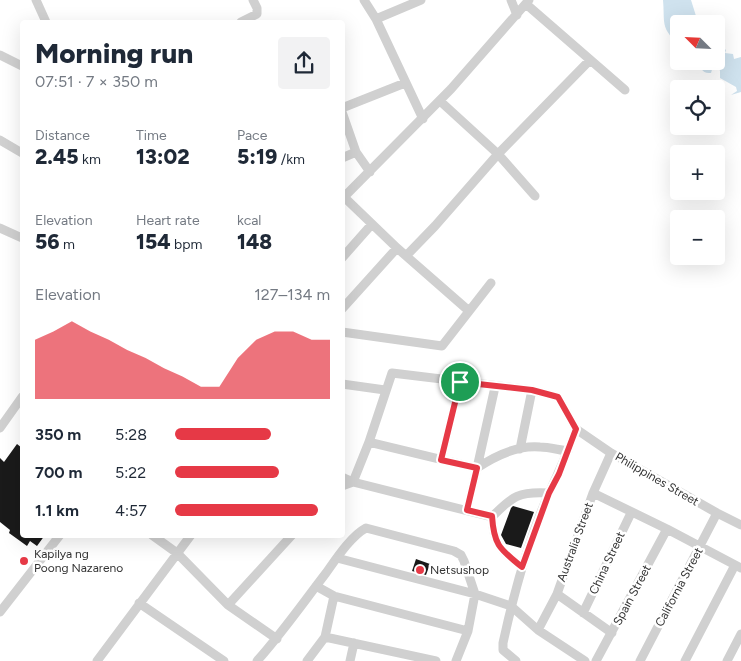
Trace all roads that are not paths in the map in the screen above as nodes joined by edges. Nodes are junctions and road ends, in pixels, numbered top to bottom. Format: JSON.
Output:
{"nodes":[{"id":1,"x":36,"y":0,"type":"edge"},
{"id":2,"x":253,"y":0,"type":"edge"},
{"id":3,"x":364,"y":0,"type":"edge"},
{"id":4,"x":421,"y":0,"type":"edge"},
{"id":5,"x":511,"y":0,"type":"edge"},
{"id":6,"x":528,"y":2,"type":"edge"},
{"id":7,"x":517,"y":15,"type":"junction"},
{"id":8,"x":376,"y":19,"type":"junction"},
{"id":9,"x":45,"y":20,"type":"edge"},
{"id":10,"x":245,"y":20,"type":"edge"},
{"id":11,"x":0,"y":55,"type":"edge"},
{"id":12,"x":590,"y":60,"type":"junction"},
{"id":13,"x":20,"y":65,"type":"edge"},
{"id":14,"x":404,"y":83,"type":"junction"},
{"id":15,"x":625,"y":90,"type":"dead end"},
{"id":16,"x":440,"y":101,"type":"junction"},
{"id":17,"x":345,"y":109,"type":"edge"},
{"id":18,"x":345,"y":119,"type":"edge"},
{"id":19,"x":423,"y":119,"type":"junction"},
{"id":20,"x":0,"y":140,"type":"edge"},
{"id":21,"x":20,"y":152,"type":"edge"},
{"id":22,"x":356,"y":152,"type":"junction"},
{"id":23,"x":498,"y":154,"type":"junction"},
{"id":24,"x":345,"y":157,"type":"edge"},
{"id":25,"x":370,"y":172,"type":"junction"},
{"id":26,"x":345,"y":196,"type":"edge"},
{"id":27,"x":535,"y":196,"type":"dead end"},
{"id":28,"x":345,"y":200,"type":"edge"},
{"id":29,"x":372,"y":224,"type":"junction"},
{"id":30,"x":0,"y":228,"type":"edge"},
{"id":31,"x":20,"y":237,"type":"edge"},
{"id":32,"x":398,"y":248,"type":"junction"},
{"id":33,"x":345,"y":255,"type":"edge"},
{"id":34,"x":407,"y":255,"type":"junction"},
{"id":35,"x":491,"y":284,"type":"dead end"},
{"id":36,"x":345,"y":306,"type":"edge"},
{"id":37,"x":469,"y":311,"type":"junction"},
{"id":38,"x":345,"y":332,"type":"edge"},
{"id":39,"x":460,"y":382,"type":"junction"},
{"id":40,"x":345,"y":384,"type":"edge"},
{"id":41,"x":495,"y":387,"type":"junction"},
{"id":42,"x":385,"y":390,"type":"junction"},
{"id":43,"x":532,"y":390,"type":"junction"},
{"id":44,"x":20,"y":400,"type":"edge"},
{"id":45,"x":0,"y":428,"type":"edge"},
{"id":46,"x":576,"y":429,"type":"junction"},
{"id":47,"x":369,"y":442,"type":"junction"},
{"id":48,"x":520,"y":449,"type":"junction"},
{"id":49,"x":568,"y":451,"type":"junction"},
{"id":50,"x":611,"y":453,"type":"junction"},
{"id":51,"x":441,"y":460,"type":"junction"},
{"id":52,"x":477,"y":468,"type":"junction"},
{"id":53,"x":345,"y":478,"type":"edge"},
{"id":54,"x":353,"y":482,"type":"junction"},
{"id":55,"x":345,"y":485,"type":"edge"},
{"id":56,"x":549,"y":493,"type":"junction"},
{"id":57,"x":593,"y":493,"type":"junction"},
{"id":58,"x":467,"y":510,"type":"junction"},
{"id":59,"x":631,"y":512,"type":"junction"},
{"id":60,"x":717,"y":513,"type":"junction"},
{"id":61,"x":492,"y":516,"type":"junction"},
{"id":62,"x":741,"y":525,"type":"edge"},
{"id":63,"x":667,"y":529,"type":"junction"},
{"id":64,"x":58,"y":538,"type":"edge"},
{"id":65,"x":156,"y":538,"type":"edge"},
{"id":66,"x":189,"y":538,"type":"edge"},
{"id":67,"x":289,"y":538,"type":"edge"},
{"id":68,"x":701,"y":547,"type":"junction"},
{"id":69,"x":178,"y":553,"type":"junction"},
{"id":70,"x":337,"y":558,"type":"junction"},
{"id":71,"x":738,"y":566,"type":"edge"},
{"id":72,"x":522,"y":567,"type":"junction"},
{"id":73,"x":316,"y":586,"type":"junction"},
{"id":74,"x":475,"y":594,"type":"junction"},
{"id":75,"x":556,"y":594,"type":"junction"},
{"id":76,"x":334,"y":596,"type":"junction"},
{"id":77,"x":139,"y":603,"type":"junction"},
{"id":78,"x":228,"y":605,"type":"junction"},
{"id":79,"x":511,"y":606,"type":"junction"},
{"id":80,"x":0,"y":612,"type":"edge"},
{"id":81,"x":583,"y":613,"type":"junction"},
{"id":82,"x":538,"y":630,"type":"junction"},
{"id":83,"x":468,"y":631,"type":"junction"},
{"id":84,"x":612,"y":633,"type":"junction"},
{"id":85,"x":741,"y":634,"type":"edge"},
{"id":86,"x":325,"y":637,"type":"junction"},
{"id":87,"x":277,"y":639,"type":"junction"},
{"id":88,"x":354,"y":643,"type":"junction"},
{"id":89,"x":96,"y":661,"type":"edge"},
{"id":90,"x":224,"y":661,"type":"edge"},
{"id":91,"x":257,"y":661,"type":"edge"},
{"id":92,"x":307,"y":661,"type":"edge"},
{"id":93,"x":350,"y":661,"type":"edge"},
{"id":94,"x":436,"y":661,"type":"edge"},
{"id":95,"x":456,"y":661,"type":"edge"},
{"id":96,"x":516,"y":661,"type":"edge"},
{"id":97,"x":585,"y":661,"type":"edge"},
{"id":98,"x":596,"y":661,"type":"edge"},
{"id":99,"x":640,"y":661,"type":"edge"},
{"id":100,"x":685,"y":661,"type":"edge"},
{"id":101,"x":727,"y":661,"type":"edge"}],
"edges":[{"from":1,"to":9,"type":"street"},
{"from":2,"to":10,"type":"street"},
{"from":3,"to":8,"type":"street"},
{"from":4,"to":8,"type":"street"},
{"from":5,"to":7,"type":"street"},
{"from":6,"to":7,"type":"street"},
{"from":6,"to":12,"type":"street"},
{"from":7,"to":16,"type":"street"},
{"from":8,"to":14,"type":"street"},
{"from":11,"to":13,"type":"street"},
{"from":12,"to":15,"type":"street"},
{"from":12,"to":23,"type":"street"},
{"from":14,"to":17,"type":"street"},
{"from":14,"to":19,"type":"street"},
{"from":16,"to":19,"type":"street"},
{"from":16,"to":23,"type":"street"},
{"from":18,"to":22,"type":"street"},
{"from":19,"to":25,"type":"street"},
{"from":20,"to":21,"type":"street"},
{"from":22,"to":24,"type":"street"},
{"from":22,"to":25,"type":"street"},
{"from":23,"to":27,"type":"street"},
{"from":23,"to":34,"type":"street"},
{"from":25,"to":26,"type":"street"},
{"from":28,"to":29,"type":"street"},
{"from":29,"to":32,"type":"street"},
{"from":29,"to":33,"type":"street"},
{"from":30,"to":31,"type":"street"},
{"from":32,"to":34,"type":"street"},
{"from":32,"to":36,"type":"street"},
{"from":34,"to":37,"type":"street"},
{"from":35,"to":37,"type":"street"},
{"from":37,"to":38,"type":"street"},
{"from":39,"to":41,"type":"street"},
{"from":39,"to":42,"type":"street"},
{"from":39,"to":51,"type":"street"},
{"from":40,"to":42,"type":"street"},
{"from":41,"to":43,"type":"street"},
{"from":41,"to":52,"type":"street"},
{"from":42,"to":47,"type":"street"},
{"from":43,"to":46,"type":"street"},
{"from":43,"to":48,"type":"street"},
{"from":44,"to":45,"type":"street"},
{"from":46,"to":49,"type":"street"},
{"from":46,"to":50,"type":"street","name":"Philippines Street"},
{"from":47,"to":51,"type":"street"},
{"from":47,"to":54,"type":"street"},
{"from":48,"to":49,"type":"street"},
{"from":48,"to":52,"type":"street"},
{"from":49,"to":56,"type":"street"},
{"from":50,"to":57,"type":"street","name":"Australia Street"},
{"from":50,"to":60,"type":"street","name":"Philippines Street"},
{"from":51,"to":52,"type":"street"},
{"from":52,"to":58,"type":"street"},
{"from":53,"to":54,"type":"street"},
{"from":54,"to":55,"type":"street"},
{"from":54,"to":58,"type":"street"},
{"from":56,"to":61,"type":"street"},
{"from":56,"to":72,"type":"street"},
{"from":57,"to":59,"type":"street"},
{"from":57,"to":75,"type":"street","name":"Australia Street"},
{"from":58,"to":61,"type":"street"},
{"from":59,"to":63,"type":"street"},
{"from":59,"to":81,"type":"street","name":"China Street"},
{"from":60,"to":62,"type":"street","name":"Philippines Street"},
{"from":60,"to":68,"type":"street","name":"California Street"},
{"from":61,"to":72,"type":"street"},
{"from":63,"to":68,"type":"street"},
{"from":63,"to":84,"type":"street","name":"Spain Street"},
{"from":64,"to":80,"type":"street"},
{"from":65,"to":69,"type":"street"},
{"from":66,"to":69,"type":"street"},
{"from":67,"to":78,"type":"street"},
{"from":68,"to":71,"type":"street"},
{"from":68,"to":99,"type":"street","name":"California Street"},
{"from":69,"to":77,"type":"street"},
{"from":69,"to":78,"type":"street"},
{"from":70,"to":73,"type":"street"},
{"from":70,"to":74,"type":"street"},
{"from":70,"to":74,"type":"street"},
{"from":71,"to":100,"type":"street"},
{"from":72,"to":79,"type":"street"},
{"from":73,"to":76,"type":"street"},
{"from":73,"to":87,"type":"street"},
{"from":74,"to":79,"type":"street"},
{"from":74,"to":83,"type":"street"},
{"from":75,"to":81,"type":"street"},
{"from":75,"to":82,"type":"street","name":"Australia Street"},
{"from":76,"to":83,"type":"street"},
{"from":76,"to":86,"type":"street"},
{"from":77,"to":89,"type":"street"},
{"from":77,"to":90,"type":"street"},
{"from":78,"to":87,"type":"street"},
{"from":79,"to":82,"type":"street"},
{"from":79,"to":96,"type":"street"},
{"from":81,"to":84,"type":"street"},
{"from":82,"to":97,"type":"street"},
{"from":83,"to":95,"type":"street"},
{"from":84,"to":98,"type":"street","name":"Spain Street"},
{"from":85,"to":101,"type":"street"},
{"from":86,"to":88,"type":"street"},
{"from":86,"to":92,"type":"street"},
{"from":87,"to":91,"type":"street"},
{"from":88,"to":93,"type":"street"},
{"from":88,"to":94,"type":"street"}]}
